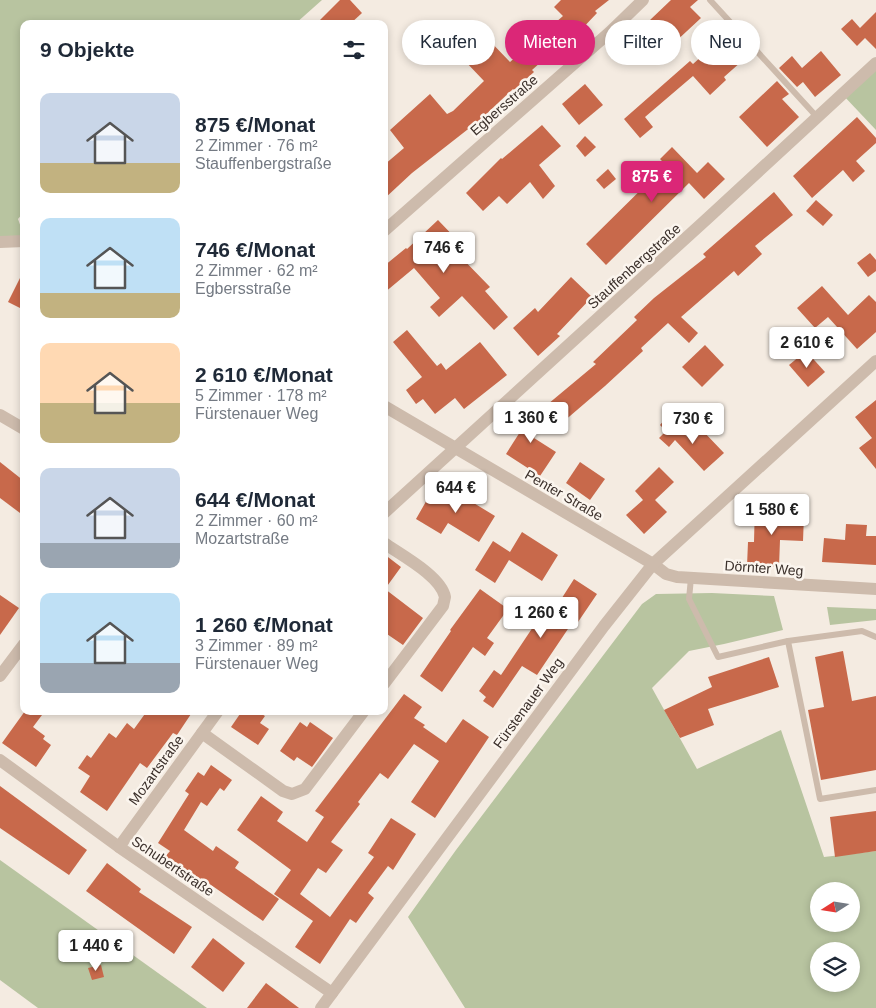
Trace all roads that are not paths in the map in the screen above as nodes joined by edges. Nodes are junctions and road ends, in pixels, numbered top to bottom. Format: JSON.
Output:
{"nodes":[{"id":1,"x":643,"y":0,"type":"edge"},
{"id":2,"x":710,"y":0,"type":"edge"},
{"id":3,"x":876,"y":63,"type":"edge"},
{"id":4,"x":817,"y":117,"type":"junction"},
{"id":5,"x":388,"y":227,"type":"edge"},
{"id":6,"x":20,"y":240,"type":"edge"},
{"id":7,"x":0,"y":242,"type":"edge"},
{"id":8,"x":876,"y":361,"type":"edge"},
{"id":9,"x":388,"y":408,"type":"edge"},
{"id":10,"x":0,"y":415,"type":"edge"},
{"id":11,"x":20,"y":427,"type":"edge"},
{"id":12,"x":454,"y":449,"type":"junction"},
{"id":13,"x":388,"y":509,"type":"edge"},
{"id":14,"x":388,"y":546,"type":"edge"},
{"id":15,"x":653,"y":564,"type":"junction"},
{"id":16,"x":690,"y":578,"type":"junction"},
{"id":17,"x":876,"y":589,"type":"edge"},
{"id":18,"x":876,"y":637,"type":"edge"},
{"id":19,"x":788,"y":641,"type":"junction"},
{"id":20,"x":20,"y":649,"type":"edge"},
{"id":21,"x":0,"y":676,"type":"edge"},
{"id":22,"x":388,"y":679,"type":"edge"},
{"id":23,"x":215,"y":715,"type":"edge"},
{"id":24,"x":361,"y":715,"type":"edge"},
{"id":25,"x":202,"y":733,"type":"junction"},
{"id":26,"x":0,"y":760,"type":"edge"},
{"id":27,"x":876,"y":790,"type":"edge"},
{"id":28,"x":119,"y":847,"type":"junction"},
{"id":29,"x":332,"y":992,"type":"junction"},
{"id":30,"x":321,"y":1008,"type":"edge"}],
"edges":[{"from":1,"to":5,"type":"street","name":"Egbersstraße"},
{"from":2,"to":4,"type":"lane"},
{"from":3,"to":4,"type":"street","name":"Stauffenbergstraße"},
{"from":4,"to":12,"type":"street","name":"Stauffenbergstraße"},
{"from":6,"to":7,"type":"street"},
{"from":8,"to":15,"type":"street","name":"Fürstenauer Weg"},
{"from":9,"to":12,"type":"street","name":"Penter Straße"},
{"from":10,"to":11,"type":"street"},
{"from":12,"to":13,"type":"street"},
{"from":12,"to":15,"type":"street","name":"Penter Straße"},
{"from":14,"to":22,"type":"street"},
{"from":15,"to":16,"type":"street","name":"Dörnter Weg"},
{"from":15,"to":29,"type":"street","name":"Fürstenauer Weg"},
{"from":16,"to":17,"type":"street","name":"Dörnter Weg"},
{"from":16,"to":19,"type":"lane"},
{"from":18,"to":19,"type":"lane"},
{"from":19,"to":27,"type":"lane"},
{"from":20,"to":21,"type":"street"},
{"from":23,"to":25,"type":"street","name":"Mozartstraße"},
{"from":24,"to":25,"type":"street"},
{"from":25,"to":28,"type":"street","name":"Mozartstraße"},
{"from":26,"to":28,"type":"street","name":"Schubertstraße"},
{"from":28,"to":29,"type":"street","name":"Schubertstraße"},
{"from":29,"to":30,"type":"street","name":"Fürstenauer Weg"}]}
